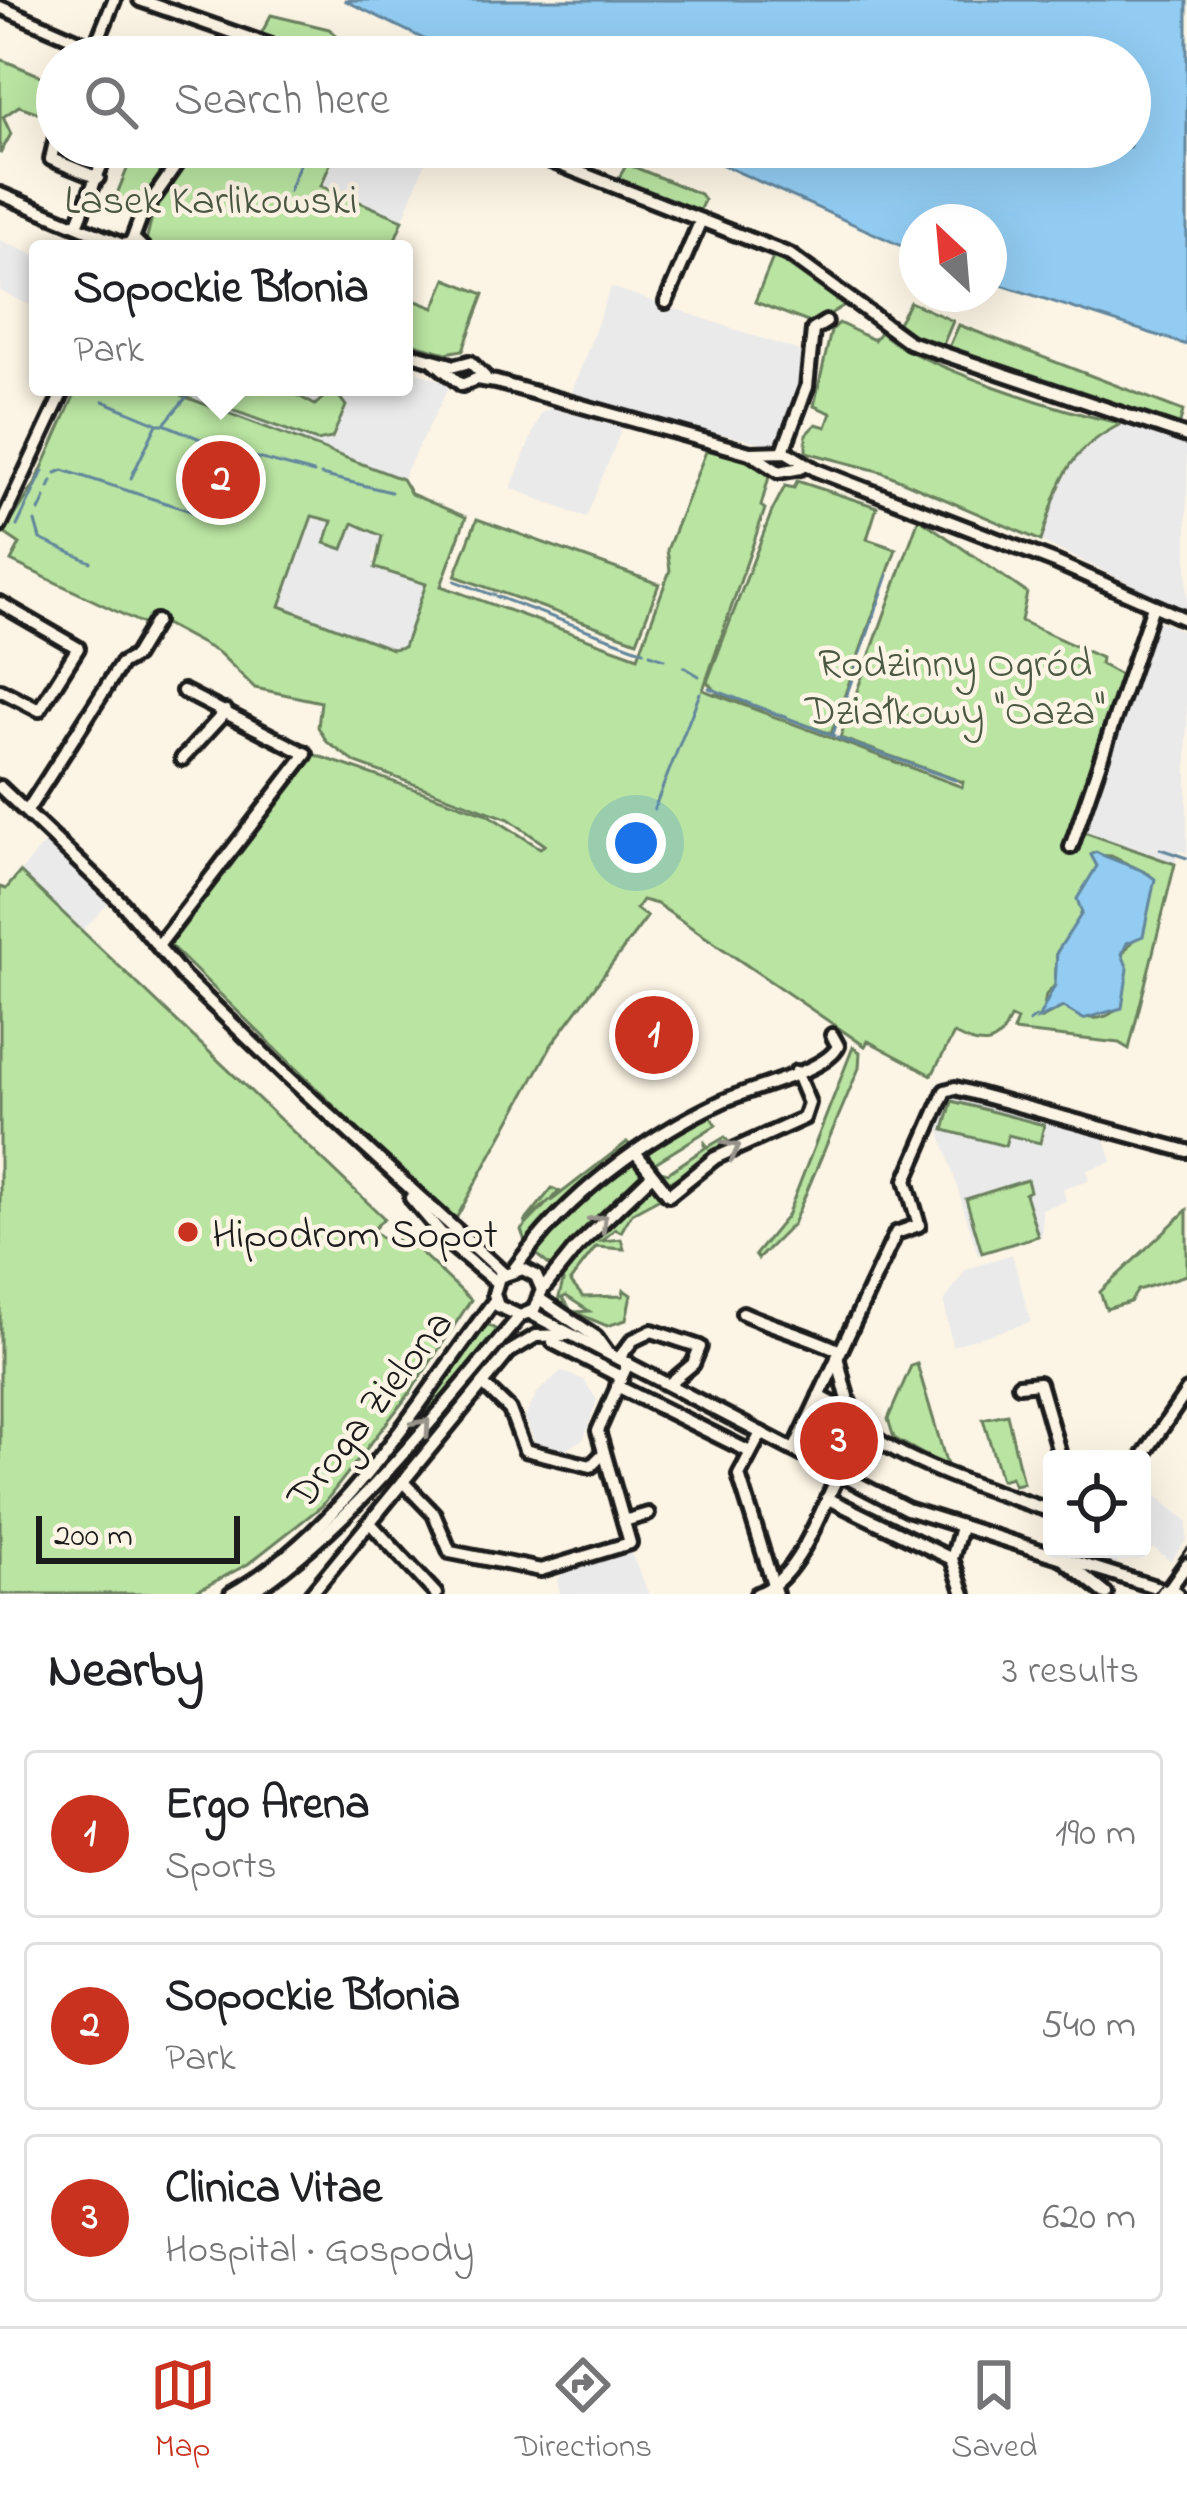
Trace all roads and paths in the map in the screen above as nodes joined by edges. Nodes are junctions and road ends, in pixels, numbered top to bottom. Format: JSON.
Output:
{"nodes":[{"id":1,"x":114,"y":0,"type":"edge"},
{"id":2,"x":140,"y":0,"type":"edge"},
{"id":3,"x":0,"y":7,"type":"edge"},
{"id":4,"x":60,"y":36,"type":"edge"},
{"id":5,"x":99,"y":36,"type":"edge"},
{"id":6,"x":243,"y":36,"type":"edge"},
{"id":7,"x":73,"y":168,"type":"edge"},
{"id":8,"x":101,"y":168,"type":"edge"},
{"id":9,"x":174,"y":168,"type":"edge"},
{"id":10,"x":568,"y":168,"type":"edge"},
{"id":11,"x":98,"y":178,"type":"junction"},
{"id":12,"x":0,"y":194,"type":"edge"},
{"id":13,"x":700,"y":220,"type":"junction"},
{"id":14,"x":77,"y":225,"type":"junction"},
{"id":15,"x":112,"y":240,"type":"edge"},
{"id":16,"x":131,"y":240,"type":"edge"},
{"id":17,"x":666,"y":302,"type":"dead end"},
{"id":18,"x":826,"y":322,"type":"dead end"},
{"id":19,"x":413,"y":355,"type":"edge"},
{"id":20,"x":454,"y":370,"type":"junction"},
{"id":21,"x":477,"y":376,"type":"junction"},
{"id":22,"x":61,"y":396,"type":"edge"},
{"id":23,"x":1187,"y":436,"type":"edge"},
{"id":24,"x":784,"y":458,"type":"junction"},
{"id":25,"x":0,"y":492,"type":"edge"},
{"id":26,"x":16,"y":498,"type":"junction"},
{"id":27,"x":0,"y":526,"type":"edge"},
{"id":28,"x":1127,"y":595,"type":"junction"},
{"id":29,"x":0,"y":603,"type":"edge"},
{"id":30,"x":1152,"y":609,"type":"junction"},
{"id":31,"x":156,"y":621,"type":"dead end"},
{"id":32,"x":1187,"y":623,"type":"edge"},
{"id":33,"x":0,"y":690,"type":"edge"},
{"id":34,"x":183,"y":691,"type":"dead end"},
{"id":35,"x":226,"y":711,"type":"junction"},
{"id":36,"x":182,"y":759,"type":"dead end"},
{"id":37,"x":0,"y":788,"type":"edge"},
{"id":38,"x":27,"y":811,"type":"junction"},
{"id":39,"x":1071,"y":847,"type":"dead end"},
{"id":40,"x":158,"y":946,"type":"junction"},
{"id":41,"x":832,"y":1035,"type":"dead end"},
{"id":42,"x":796,"y":1072,"type":"junction"},
{"id":43,"x":1187,"y":1151,"type":"edge"},
{"id":44,"x":635,"y":1152,"type":"junction"},
{"id":45,"x":652,"y":1175,"type":"junction"},
{"id":46,"x":505,"y":1275,"type":"junction"},
{"id":47,"x":541,"y":1295,"type":"junction"},
{"id":48,"x":495,"y":1300,"type":"junction"},
{"id":49,"x":743,"y":1313,"type":"dead end"},
{"id":50,"x":525,"y":1314,"type":"junction"},
{"id":51,"x":571,"y":1335,"type":"junction"},
{"id":52,"x":553,"y":1342,"type":"dead end"},
{"id":53,"x":606,"y":1351,"type":"junction"},
{"id":54,"x":838,"y":1354,"type":"junction"},
{"id":55,"x":584,"y":1358,"type":"junction"},
{"id":56,"x":623,"y":1361,"type":"junction"},
{"id":57,"x":576,"y":1372,"type":"dead end"},
{"id":58,"x":619,"y":1381,"type":"junction"},
{"id":59,"x":483,"y":1384,"type":"junction"},
{"id":60,"x":669,"y":1384,"type":"junction"},
{"id":61,"x":1018,"y":1385,"type":"dead end"},
{"id":62,"x":1187,"y":1391,"type":"edge"},
{"id":63,"x":819,"y":1396,"type":"junction"},
{"id":64,"x":854,"y":1415,"type":"junction"},
{"id":65,"x":761,"y":1433,"type":"junction"},
{"id":66,"x":794,"y":1450,"type":"junction"},
{"id":67,"x":1059,"y":1450,"type":"edge"},
{"id":68,"x":1147,"y":1450,"type":"edge"},
{"id":69,"x":750,"y":1452,"type":"junction"},
{"id":70,"x":604,"y":1453,"type":"junction"},
{"id":71,"x":839,"y":1474,"type":"junction"},
{"id":72,"x":404,"y":1483,"type":"junction"},
{"id":73,"x":827,"y":1498,"type":"junction"},
{"id":74,"x":1043,"y":1508,"type":"edge"},
{"id":75,"x":648,"y":1514,"type":"dead end"},
{"id":76,"x":624,"y":1521,"type":"junction"},
{"id":77,"x":371,"y":1525,"type":"junction"},
{"id":78,"x":962,"y":1527,"type":"junction"},
{"id":79,"x":1043,"y":1548,"type":"edge"},
{"id":80,"x":1066,"y":1558,"type":"edge"},
{"id":81,"x":1074,"y":1558,"type":"edge"},
{"id":82,"x":952,"y":1559,"type":"junction"},
{"id":83,"x":1187,"y":1564,"type":"edge"},
{"id":84,"x":1099,"y":1568,"type":"junction"},
{"id":85,"x":324,"y":1580,"type":"junction"},
{"id":86,"x":774,"y":1590,"type":"edge"},
{"id":87,"x":1101,"y":1590,"type":"edge"},
{"id":88,"x":1170,"y":1593,"type":"edge"},
{"id":89,"x":230,"y":1594,"type":"edge"},
{"id":90,"x":249,"y":1594,"type":"edge"},
{"id":91,"x":311,"y":1594,"type":"edge"},
{"id":92,"x":334,"y":1594,"type":"edge"},
{"id":93,"x":436,"y":1594,"type":"edge"},
{"id":94,"x":757,"y":1594,"type":"edge"},
{"id":95,"x":964,"y":1594,"type":"edge"}],
"edges":[{"from":1,"to":5,"type":"street"},
{"from":2,"to":6,"type":"street"},
{"from":3,"to":4,"type":"street"},
{"from":7,"to":11,"type":"street"},
{"from":8,"to":11,"type":"street"},
{"from":9,"to":16,"type":"street"},
{"from":10,"to":13,"type":"street"},
{"from":11,"to":14,"type":"street"},
{"from":12,"to":14,"type":"street"},
{"from":13,"to":17,"type":"street"},
{"from":13,"to":23,"type":"street"},
{"from":14,"to":15,"type":"street"},
{"from":18,"to":24,"type":"street"},
{"from":19,"to":20,"type":"street"},
{"from":20,"to":21,"type":"street"},
{"from":20,"to":21,"type":"street"},
{"from":21,"to":24,"type":"street"},
{"from":22,"to":26,"type":"street"},
{"from":24,"to":28,"type":"street"},
{"from":25,"to":26,"type":"street"},
{"from":26,"to":27,"type":"street"},
{"from":28,"to":30,"type":"street"},
{"from":28,"to":32,"type":"street"},
{"from":29,"to":33,"type":"street"},
{"from":30,"to":32,"type":"street"},
{"from":30,"to":39,"type":"street"},
{"from":31,"to":38,"type":"street"},
{"from":34,"to":35,"type":"street"},
{"from":35,"to":36,"type":"street"},
{"from":35,"to":40,"type":"street"},
{"from":37,"to":38,"type":"street"},
{"from":38,"to":40,"type":"street"},
{"from":40,"to":46,"type":"street"},
{"from":41,"to":42,"type":"street"},
{"from":42,"to":44,"type":"street"},
{"from":45,"to":42,"type":"street","one_way":true},
{"from":43,"to":54,"type":"street"},
{"from":44,"to":45,"type":"street"},
{"from":44,"to":46,"type":"street"},
{"from":47,"to":45,"type":"street","one_way":true},
{"from":46,"to":47,"type":"street"},
{"from":46,"to":48,"type":"street"},
{"from":47,"to":50,"type":"street"},
{"from":47,"to":53,"type":"street"},
{"from":48,"to":50,"type":"street"},
{"from":48,"to":89,"type":"street","name":"Droga Zielona"},
{"from":49,"to":54,"type":"street"},
{"from":50,"to":51,"type":"street"},
{"from":90,"to":50,"type":"street","name":"Droga Zielona","one_way":true},
{"from":51,"to":53,"type":"street"},
{"from":51,"to":59,"type":"street"},
{"from":52,"to":55,"type":"street"},
{"from":53,"to":56,"type":"street"},
{"from":54,"to":63,"type":"street"},
{"from":54,"to":64,"type":"street"},
{"from":55,"to":57,"type":"street"},
{"from":55,"to":58,"type":"street"},
{"from":56,"to":58,"type":"street"},
{"from":56,"to":60,"type":"street"},
{"from":56,"to":60,"type":"street"},
{"from":58,"to":69,"type":"street"},
{"from":58,"to":70,"type":"street"},
{"from":59,"to":70,"type":"street"},
{"from":59,"to":72,"type":"street"},
{"from":60,"to":65,"type":"street"},
{"from":61,"to":67,"type":"street"},
{"from":62,"to":68,"type":"street"},
{"from":63,"to":64,"type":"street"},
{"from":63,"to":66,"type":"street"},
{"from":64,"to":74,"type":"street"},
{"from":65,"to":66,"type":"street"},
{"from":65,"to":69,"type":"street"},
{"from":66,"to":71,"type":"street"},
{"from":69,"to":86,"type":"street"},
{"from":70,"to":76,"type":"street"},
{"from":71,"to":73,"type":"street"},
{"from":71,"to":78,"type":"street"},
{"from":72,"to":76,"type":"street"},
{"from":72,"to":77,"type":"street"},
{"from":73,"to":82,"type":"street"},
{"from":73,"to":86,"type":"street"},
{"from":75,"to":76,"type":"street"},
{"from":77,"to":85,"type":"street"},
{"from":77,"to":93,"type":"street"},
{"from":78,"to":79,"type":"street"},
{"from":78,"to":82,"type":"street"},
{"from":80,"to":87,"type":"street"},
{"from":81,"to":84,"type":"street"},
{"from":82,"to":95,"type":"street"},
{"from":83,"to":88,"type":"street"},
{"from":84,"to":87,"type":"street"},
{"from":84,"to":88,"type":"street"},
{"from":85,"to":91,"type":"street"},
{"from":85,"to":92,"type":"street"},
{"from":86,"to":94,"type":"street"}]}
